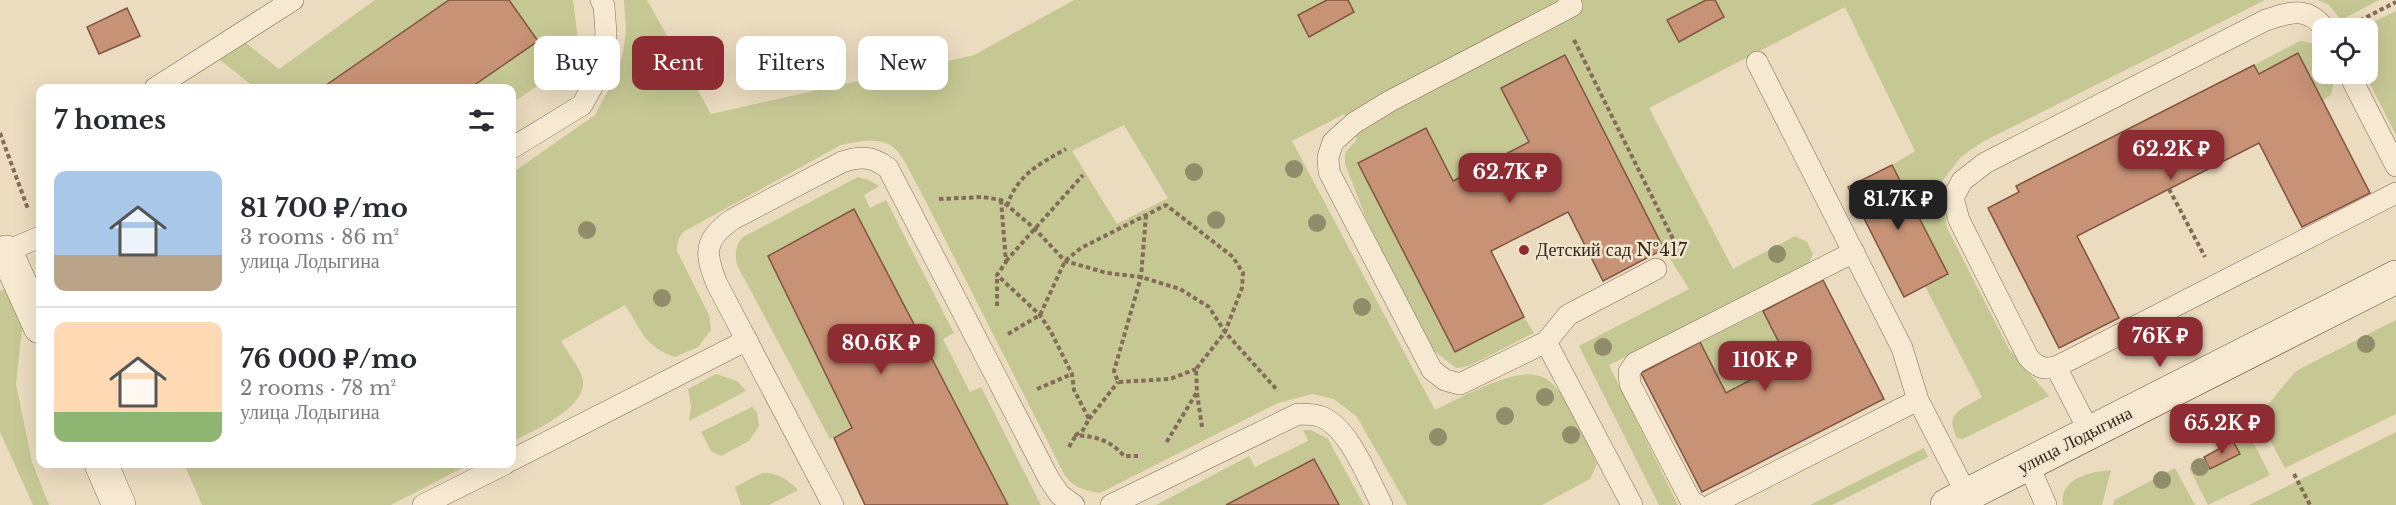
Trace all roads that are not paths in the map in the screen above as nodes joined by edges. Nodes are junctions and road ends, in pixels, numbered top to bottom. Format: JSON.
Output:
{"nodes":[{"id":1,"x":293,"y":0,"type":"edge"},
{"id":2,"x":602,"y":0,"type":"edge"},
{"id":3,"x":1565,"y":6,"type":"edge"},
{"id":4,"x":2316,"y":18,"type":"edge"},
{"id":5,"x":1757,"y":62,"type":"dead end"},
{"id":6,"x":161,"y":84,"type":"edge"},
{"id":7,"x":2354,"y":84,"type":"edge"},
{"id":8,"x":516,"y":146,"type":"edge"},
{"id":9,"x":2396,"y":165,"type":"edge"},
{"id":10,"x":2396,"y":193,"type":"edge"},
{"id":11,"x":36,"y":239,"type":"edge"},
{"id":12,"x":1854,"y":252,"type":"junction"},
{"id":13,"x":3,"y":253,"type":"edge"},
{"id":14,"x":1656,"y":269,"type":"road end"},
{"id":15,"x":2396,"y":277,"type":"edge"},
{"id":16,"x":36,"y":319,"type":"edge"},
{"id":17,"x":747,"y":340,"type":"junction"},
{"id":18,"x":1546,"y":342,"type":"junction"},
{"id":19,"x":2056,"y":367,"type":"junction"},
{"id":20,"x":1918,"y":400,"type":"junction"},
{"id":21,"x":2090,"y":433,"type":"junction"},
{"id":22,"x":516,"y":458,"type":"edge"},
{"id":23,"x":2028,"y":464,"type":"junction"},
{"id":24,"x":103,"y":468,"type":"edge"},
{"id":25,"x":496,"y":468,"type":"edge"},
{"id":26,"x":1957,"y":500,"type":"edge"},
{"id":27,"x":119,"y":505,"type":"edge"},
{"id":28,"x":423,"y":505,"type":"edge"},
{"id":29,"x":833,"y":505,"type":"edge"},
{"id":30,"x":1074,"y":505,"type":"edge"},
{"id":31,"x":1111,"y":505,"type":"edge"},
{"id":32,"x":1382,"y":505,"type":"edge"},
{"id":33,"x":1632,"y":505,"type":"edge"},
{"id":34,"x":1698,"y":505,"type":"edge"},
{"id":35,"x":1711,"y":505,"type":"edge"},
{"id":36,"x":2046,"y":505,"type":"edge"}],
"edges":[{"from":1,"to":6,"type":"lane"},
{"from":2,"to":8,"type":"lane"},
{"from":3,"to":18,"type":"lane"},
{"from":4,"to":19,"type":"lane"},
{"from":5,"to":12,"type":"lane"},
{"from":7,"to":9,"type":"lane"},
{"from":10,"to":19,"type":"lane"},
{"from":11,"to":13,"type":"lane"},
{"from":12,"to":20,"type":"lane"},
{"from":12,"to":34,"type":"lane"},
{"from":13,"to":16,"type":"main road"},
{"from":14,"to":18,"type":"lane"},
{"from":15,"to":21,"type":"main road","name":"улица Лодыгина"},
{"from":17,"to":22,"type":"lane"},
{"from":17,"to":29,"type":"lane"},
{"from":17,"to":30,"type":"lane"},
{"from":18,"to":33,"type":"lane"},
{"from":19,"to":21,"type":"lane"},
{"from":20,"to":26,"type":"lane"},
{"from":20,"to":35,"type":"lane"},
{"from":21,"to":23,"type":"main road","name":"улица Лодыгина"},
{"from":23,"to":26,"type":"main road","name":"улица Лодыгина"},
{"from":23,"to":36,"type":"lane"},
{"from":24,"to":27,"type":"main road"},
{"from":25,"to":28,"type":"lane"},
{"from":31,"to":32,"type":"lane"}]}
